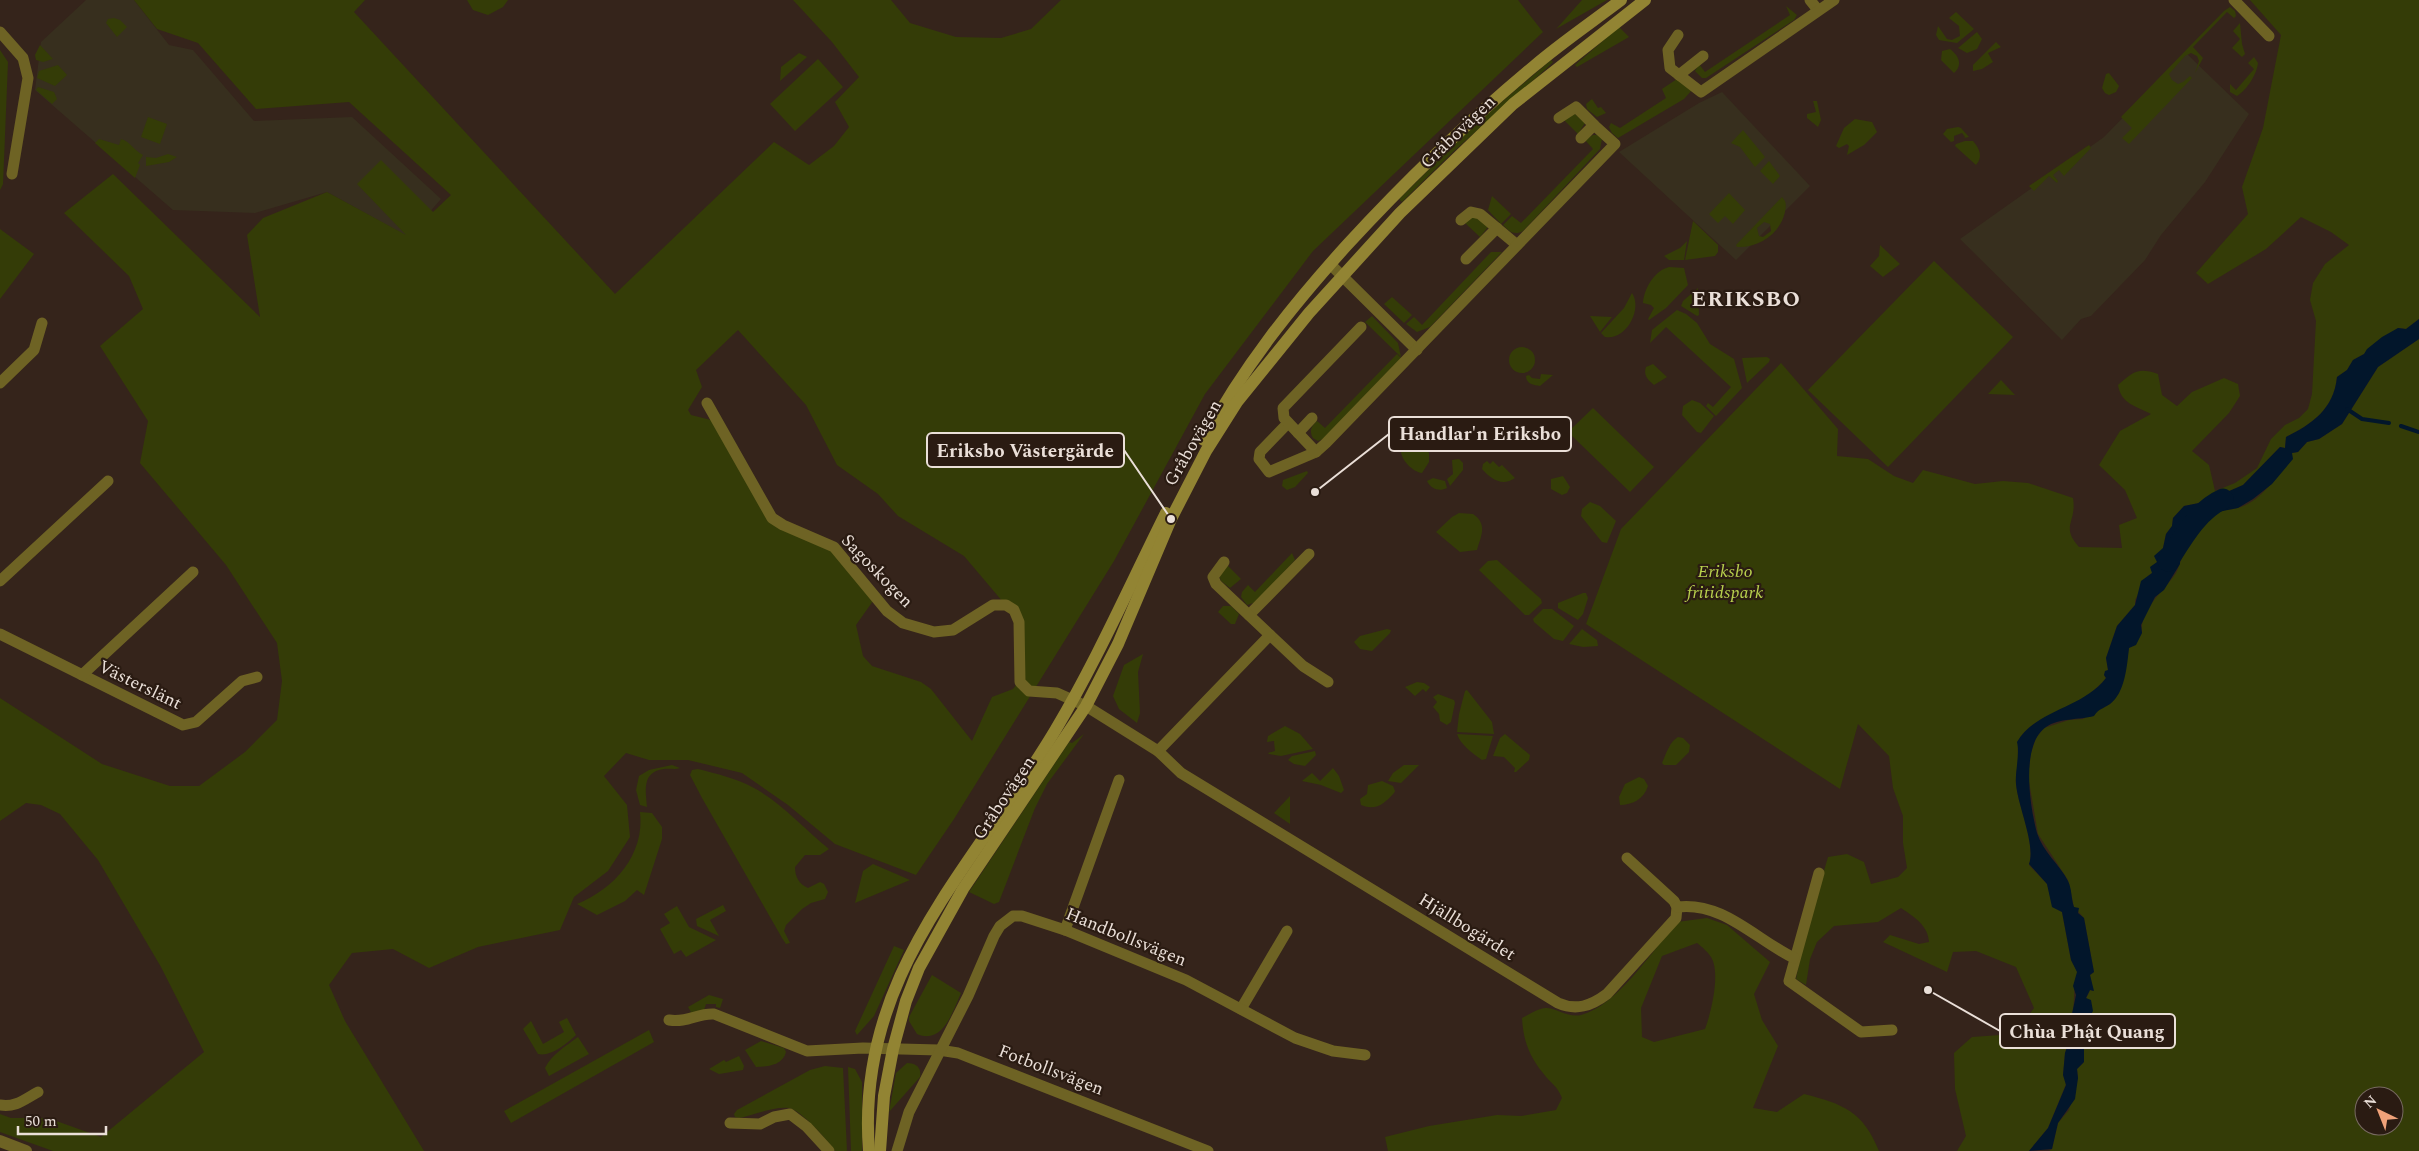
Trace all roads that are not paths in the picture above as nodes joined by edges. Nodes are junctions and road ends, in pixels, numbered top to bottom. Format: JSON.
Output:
{"nodes":[{"id":1,"x":1621,"y":0,"type":"edge"},
{"id":2,"x":1810,"y":0,"type":"edge"},
{"id":3,"x":1834,"y":0,"type":"edge"},
{"id":4,"x":2234,"y":0,"type":"edge"},
{"id":5,"x":1639,"y":2,"type":"edge"},
{"id":6,"x":1818,"y":10,"type":"junction"},
{"id":7,"x":0,"y":32,"type":"edge"},
{"id":8,"x":1678,"y":35,"type":"dead end"},
{"id":9,"x":2269,"y":36,"type":"dead end"},
{"id":10,"x":1703,"y":56,"type":"dead end"},
{"id":11,"x":1679,"y":75,"type":"junction"},
{"id":12,"x":1560,"y":118,"type":"dead end"},
{"id":13,"x":1594,"y":125,"type":"junction"},
{"id":14,"x":1581,"y":138,"type":"dead end"},
{"id":15,"x":12,"y":174,"type":"dead end"},
{"id":16,"x":1461,"y":220,"type":"dead end"},
{"id":17,"x":1497,"y":228,"type":"junction"},
{"id":18,"x":1517,"y":246,"type":"junction"},
{"id":19,"x":1466,"y":259,"type":"dead end"},
{"id":20,"x":1330,"y":264,"type":"junction"},
{"id":21,"x":1342,"y":277,"type":"junction"},
{"id":22,"x":42,"y":322,"type":"dead end"},
{"id":23,"x":1361,"y":326,"type":"dead end"},
{"id":24,"x":1417,"y":350,"type":"junction"},
{"id":25,"x":0,"y":383,"type":"edge"},
{"id":26,"x":707,"y":403,"type":"dead end"},
{"id":27,"x":1312,"y":418,"type":"dead end"},
{"id":28,"x":1288,"y":423,"type":"junction"},
{"id":29,"x":1298,"y":433,"type":"junction"},
{"id":30,"x":1316,"y":452,"type":"junction"},
{"id":31,"x":108,"y":481,"type":"dead end"},
{"id":32,"x":1309,"y":554,"type":"dead end"},
{"id":33,"x":1224,"y":562,"type":"dead end"},
{"id":34,"x":193,"y":572,"type":"dead end"},
{"id":35,"x":0,"y":582,"type":"edge"},
{"id":36,"x":1249,"y":615,"type":"junction"},
{"id":37,"x":0,"y":634,"type":"edge"},
{"id":38,"x":1270,"y":635,"type":"junction"},
{"id":39,"x":82,"y":675,"type":"junction"},
{"id":40,"x":257,"y":677,"type":"dead end"},
{"id":41,"x":1328,"y":682,"type":"dead end"},
{"id":42,"x":1072,"y":699,"type":"junction"},
{"id":43,"x":1086,"y":706,"type":"junction"},
{"id":44,"x":1158,"y":752,"type":"junction"},
{"id":45,"x":1119,"y":780,"type":"dead end"},
{"id":46,"x":1627,"y":858,"type":"dead end"},
{"id":47,"x":1819,"y":874,"type":"dead end"},
{"id":48,"x":1677,"y":907,"type":"junction"},
{"id":49,"x":1065,"y":930,"type":"junction"},
{"id":50,"x":1287,"y":931,"type":"dead end"},
{"id":51,"x":1794,"y":958,"type":"junction"},
{"id":52,"x":1241,"y":1009,"type":"junction"},
{"id":53,"x":669,"y":1020,"type":"dead end"},
{"id":54,"x":1892,"y":1030,"type":"dead end"},
{"id":55,"x":875,"y":1048,"type":"junction"},
{"id":56,"x":893,"y":1049,"type":"junction"},
{"id":57,"x":939,"y":1050,"type":"junction"},
{"id":58,"x":1365,"y":1054,"type":"dead end"},
{"id":59,"x":38,"y":1092,"type":"dead end"},
{"id":60,"x":0,"y":1105,"type":"edge"},
{"id":61,"x":730,"y":1123,"type":"dead end"},
{"id":62,"x":0,"y":1141,"type":"edge"},
{"id":63,"x":26,"y":1151,"type":"edge"},
{"id":64,"x":829,"y":1151,"type":"edge"},
{"id":65,"x":869,"y":1151,"type":"edge"},
{"id":66,"x":880,"y":1151,"type":"edge"},
{"id":67,"x":897,"y":1151,"type":"edge"},
{"id":68,"x":1208,"y":1151,"type":"edge"}],
"edges":[{"from":1,"to":20,"type":"main road","name":"Gråbovägen"},
{"from":2,"to":6,"type":"street"},
{"from":3,"to":6,"type":"street"},
{"from":4,"to":9,"type":"street"},
{"from":5,"to":21,"type":"main road","name":"Gråbovägen"},
{"from":6,"to":11,"type":"street"},
{"from":7,"to":15,"type":"street"},
{"from":8,"to":11,"type":"street"},
{"from":10,"to":11,"type":"street"},
{"from":12,"to":13,"type":"street"},
{"from":13,"to":14,"type":"street"},
{"from":13,"to":18,"type":"street"},
{"from":16,"to":17,"type":"street"},
{"from":17,"to":18,"type":"street"},
{"from":17,"to":19,"type":"street"},
{"from":18,"to":24,"type":"street"},
{"from":20,"to":21,"type":"street"},
{"from":20,"to":42,"type":"main road","name":"Gråbovägen"},
{"from":21,"to":24,"type":"street"},
{"from":21,"to":43,"type":"main road","name":"Gråbovägen"},
{"from":22,"to":25,"type":"street"},
{"from":23,"to":28,"type":"street"},
{"from":24,"to":30,"type":"street"},
{"from":26,"to":42,"type":"street","name":"Sagoskogen"},
{"from":27,"to":29,"type":"street"},
{"from":28,"to":29,"type":"street"},
{"from":28,"to":30,"type":"street"},
{"from":29,"to":30,"type":"street"},
{"from":31,"to":35,"type":"street"},
{"from":32,"to":36,"type":"street"},
{"from":33,"to":36,"type":"street"},
{"from":34,"to":39,"type":"street","name":"Västerslänt"},
{"from":36,"to":38,"type":"street"},
{"from":37,"to":39,"type":"street","name":"Västerslänt"},
{"from":38,"to":41,"type":"street"},
{"from":38,"to":44,"type":"street"},
{"from":39,"to":40,"type":"street","name":"Västerslänt"},
{"from":42,"to":43,"type":"street","name":"Hjällbogärdet"},
{"from":42,"to":55,"type":"main road","name":"Gråbovägen"},
{"from":43,"to":44,"type":"street","name":"Hjällbogärdet"},
{"from":43,"to":56,"type":"main road","name":"Gråbovägen"},
{"from":44,"to":48,"type":"street","name":"Hjällbogärdet"},
{"from":45,"to":49,"type":"street"},
{"from":46,"to":48,"type":"street"},
{"from":47,"to":51,"type":"street"},
{"from":48,"to":51,"type":"street"},
{"from":49,"to":52,"type":"street","name":"Handbollsvägen"},
{"from":49,"to":57,"type":"street","name":"Handbollsvägen"},
{"from":50,"to":52,"type":"street"},
{"from":51,"to":54,"type":"street"},
{"from":52,"to":58,"type":"street","name":"Handbollsvägen"},
{"from":53,"to":55,"type":"street","name":"Fotbollsvägen"},
{"from":55,"to":56,"type":"street","name":"Fotbollsvägen"},
{"from":55,"to":65,"type":"main road","name":"Gråbovägen"},
{"from":56,"to":57,"type":"street","name":"Fotbollsvägen"},
{"from":56,"to":66,"type":"main road","name":"Gråbovägen"},
{"from":57,"to":67,"type":"street","name":"Handbollsvägen"},
{"from":57,"to":68,"type":"street","name":"Fotbollsvägen"},
{"from":59,"to":60,"type":"street"},
{"from":61,"to":64,"type":"street"},
{"from":62,"to":63,"type":"street"}]}
